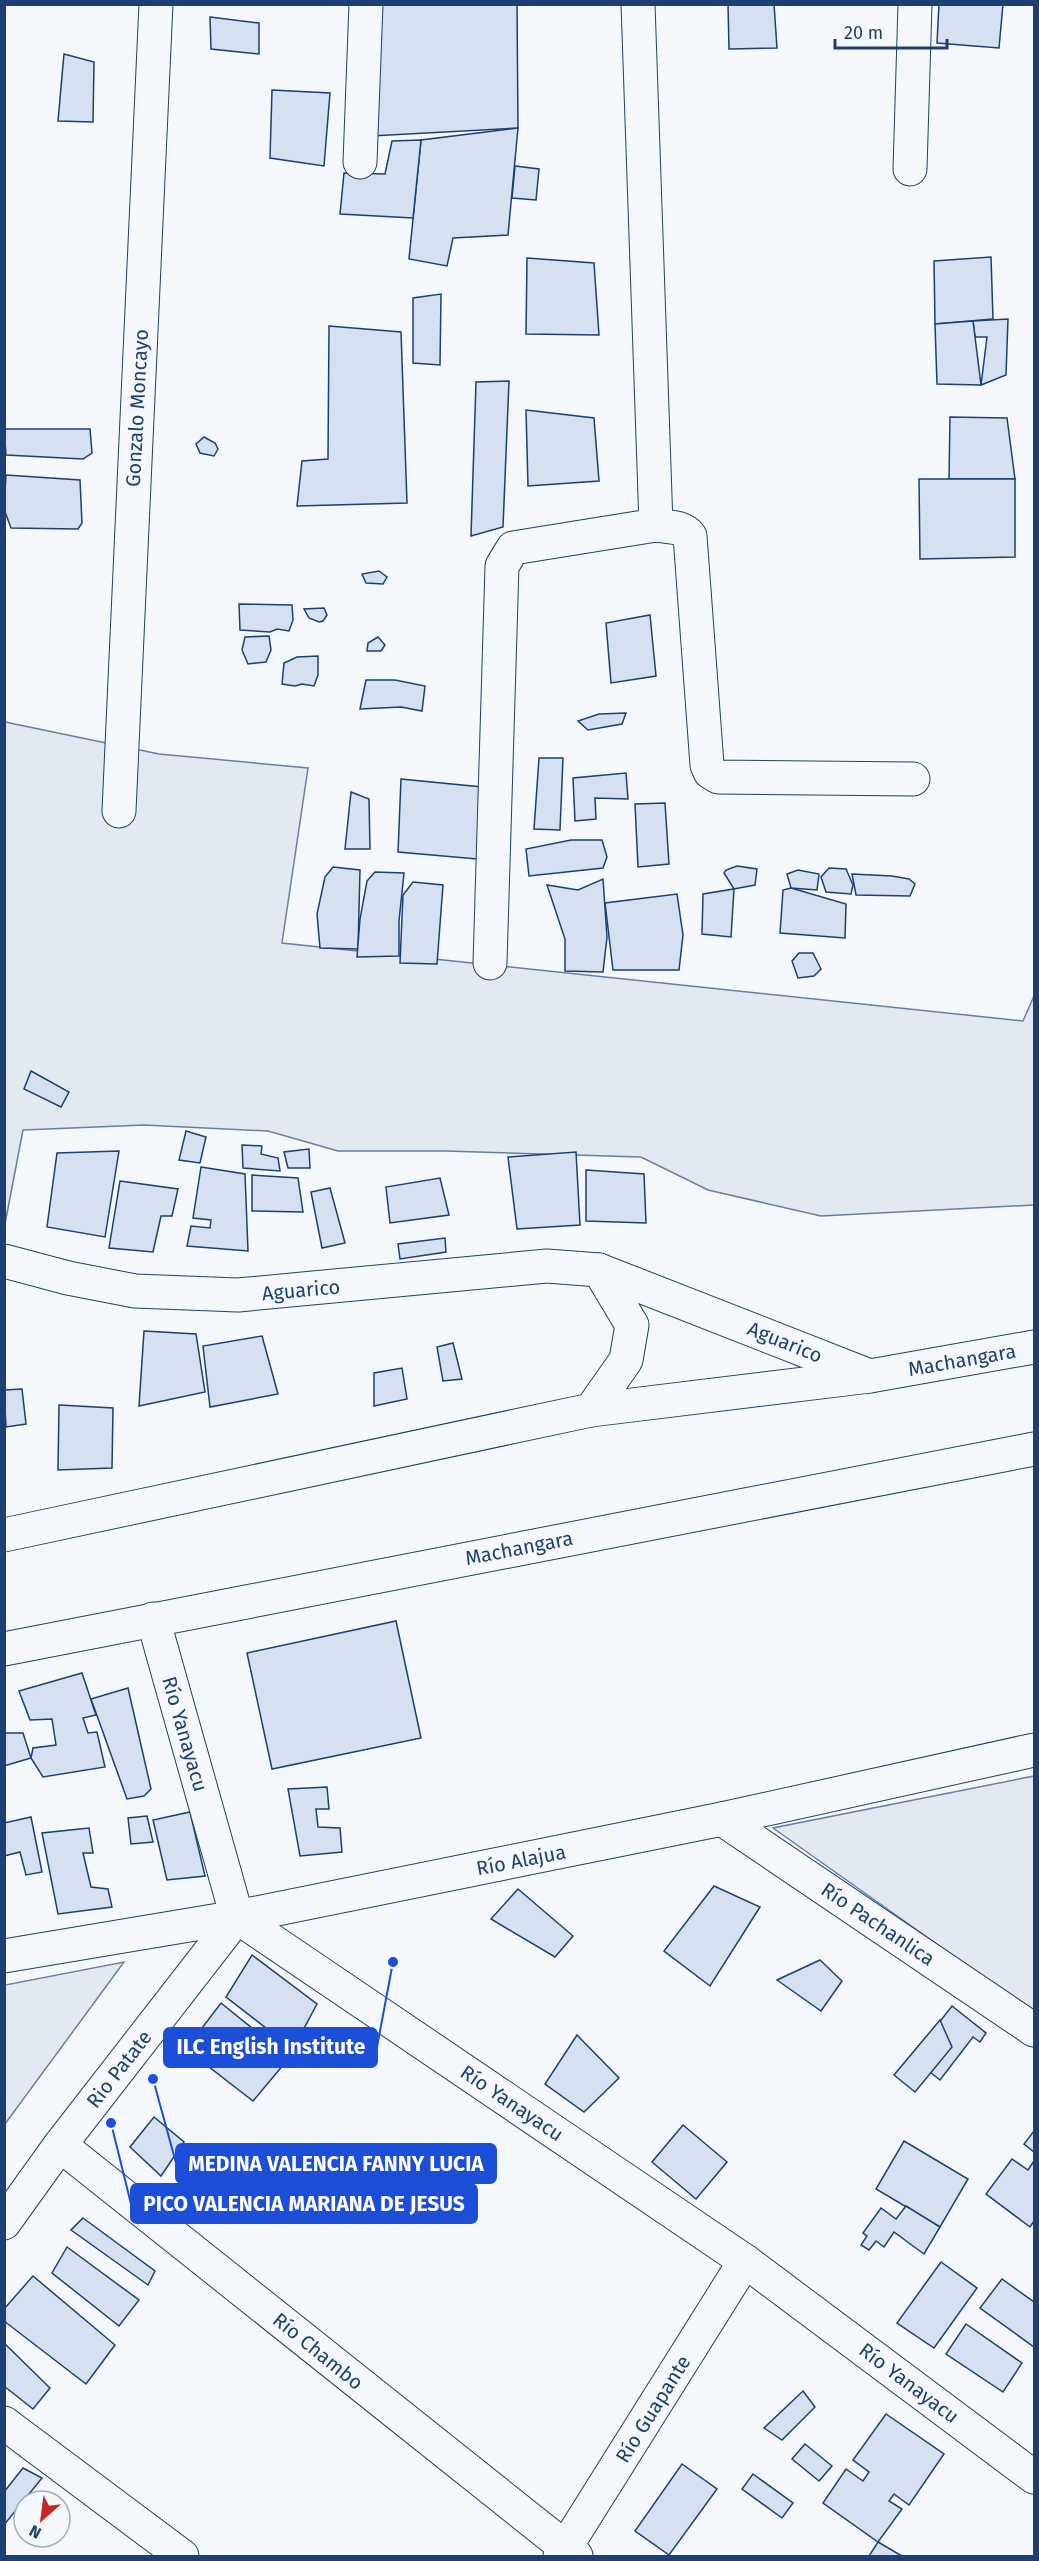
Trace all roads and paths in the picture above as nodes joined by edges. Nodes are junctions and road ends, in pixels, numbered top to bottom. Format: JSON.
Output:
{"nodes":[{"id":1,"x":156,"y":4,"type":"edge"},
{"id":2,"x":366,"y":4,"type":"edge"},
{"id":3,"x":638,"y":4,"type":"edge"},
{"id":4,"x":915,"y":4,"type":"edge"},
{"id":5,"x":360,"y":162,"type":"dead end"},
{"id":6,"x":910,"y":169,"type":"dead end"},
{"id":7,"x":657,"y":525,"type":"junction"},
{"id":8,"x":913,"y":779,"type":"dead end"},
{"id":9,"x":119,"y":811,"type":"dead end"},
{"id":10,"x":490,"y":963,"type":"dead end"},
{"id":11,"x":4,"y":1262,"type":"edge"},
{"id":12,"x":598,"y":1269,"type":"junction"},
{"id":13,"x":1035,"y":1347,"type":"edge"},
{"id":14,"x":870,"y":1376,"type":"junction"},
{"id":15,"x":591,"y":1410,"type":"junction"},
{"id":16,"x":1035,"y":1449,"type":"edge"},
{"id":17,"x":4,"y":1535,"type":"edge"},
{"id":18,"x":153,"y":1619,"type":"junction"},
{"id":19,"x":4,"y":1649,"type":"edge"},
{"id":20,"x":1035,"y":1750,"type":"edge"},
{"id":21,"x":722,"y":1819,"type":"junction"},
{"id":22,"x":237,"y":1917,"type":"junction"},
{"id":23,"x":4,"y":1956,"type":"edge"},
{"id":24,"x":1035,"y":2030,"type":"edge"},
{"id":25,"x":60,"y":2145,"type":"junction"},
{"id":26,"x":4,"y":2223,"type":"edge"},
{"id":27,"x":745,"y":2261,"type":"junction"},
{"id":28,"x":4,"y":2423,"type":"edge"},
{"id":29,"x":1035,"y":2477,"type":"edge"},
{"id":30,"x":567,"y":2554,"type":"edge"},
{"id":31,"x":182,"y":2556,"type":"edge"}],
"edges":[{"from":1,"to":9,"type":"street","name":"Gonzalo Moncayo"},
{"from":2,"to":5,"type":"street"},
{"from":3,"to":7,"type":"street"},
{"from":4,"to":6,"type":"street"},
{"from":7,"to":8,"type":"street"},
{"from":7,"to":10,"type":"street"},
{"from":11,"to":12,"type":"street","name":"Aguarico"},
{"from":12,"to":14,"type":"street","name":"Aguarico"},
{"from":12,"to":15,"type":"street"},
{"from":13,"to":14,"type":"street","name":"Machangara"},
{"from":14,"to":15,"type":"street","name":"Machangara"},
{"from":15,"to":17,"type":"street","name":"Machangara"},
{"from":16,"to":18,"type":"street","name":"Machangara"},
{"from":18,"to":19,"type":"street","name":"Machangara"},
{"from":18,"to":22,"type":"street","name":"Río Yanayacu"},
{"from":20,"to":21,"type":"street","name":"Río Alajua"},
{"from":21,"to":22,"type":"street","name":"Río Alajua"},
{"from":21,"to":24,"type":"street","name":"Río Pachanlica"},
{"from":22,"to":23,"type":"street","name":"Río Alajua"},
{"from":22,"to":25,"type":"street","name":"Rio Patate"},
{"from":22,"to":27,"type":"street","name":"Río Yanayacu"},
{"from":25,"to":26,"type":"street","name":"Rio Patate"},
{"from":25,"to":30,"type":"street","name":"Río Chambo"},
{"from":27,"to":29,"type":"street","name":"Río Yanayacu"},
{"from":27,"to":30,"type":"street","name":"Río Guapante"},
{"from":28,"to":31,"type":"street"}]}
